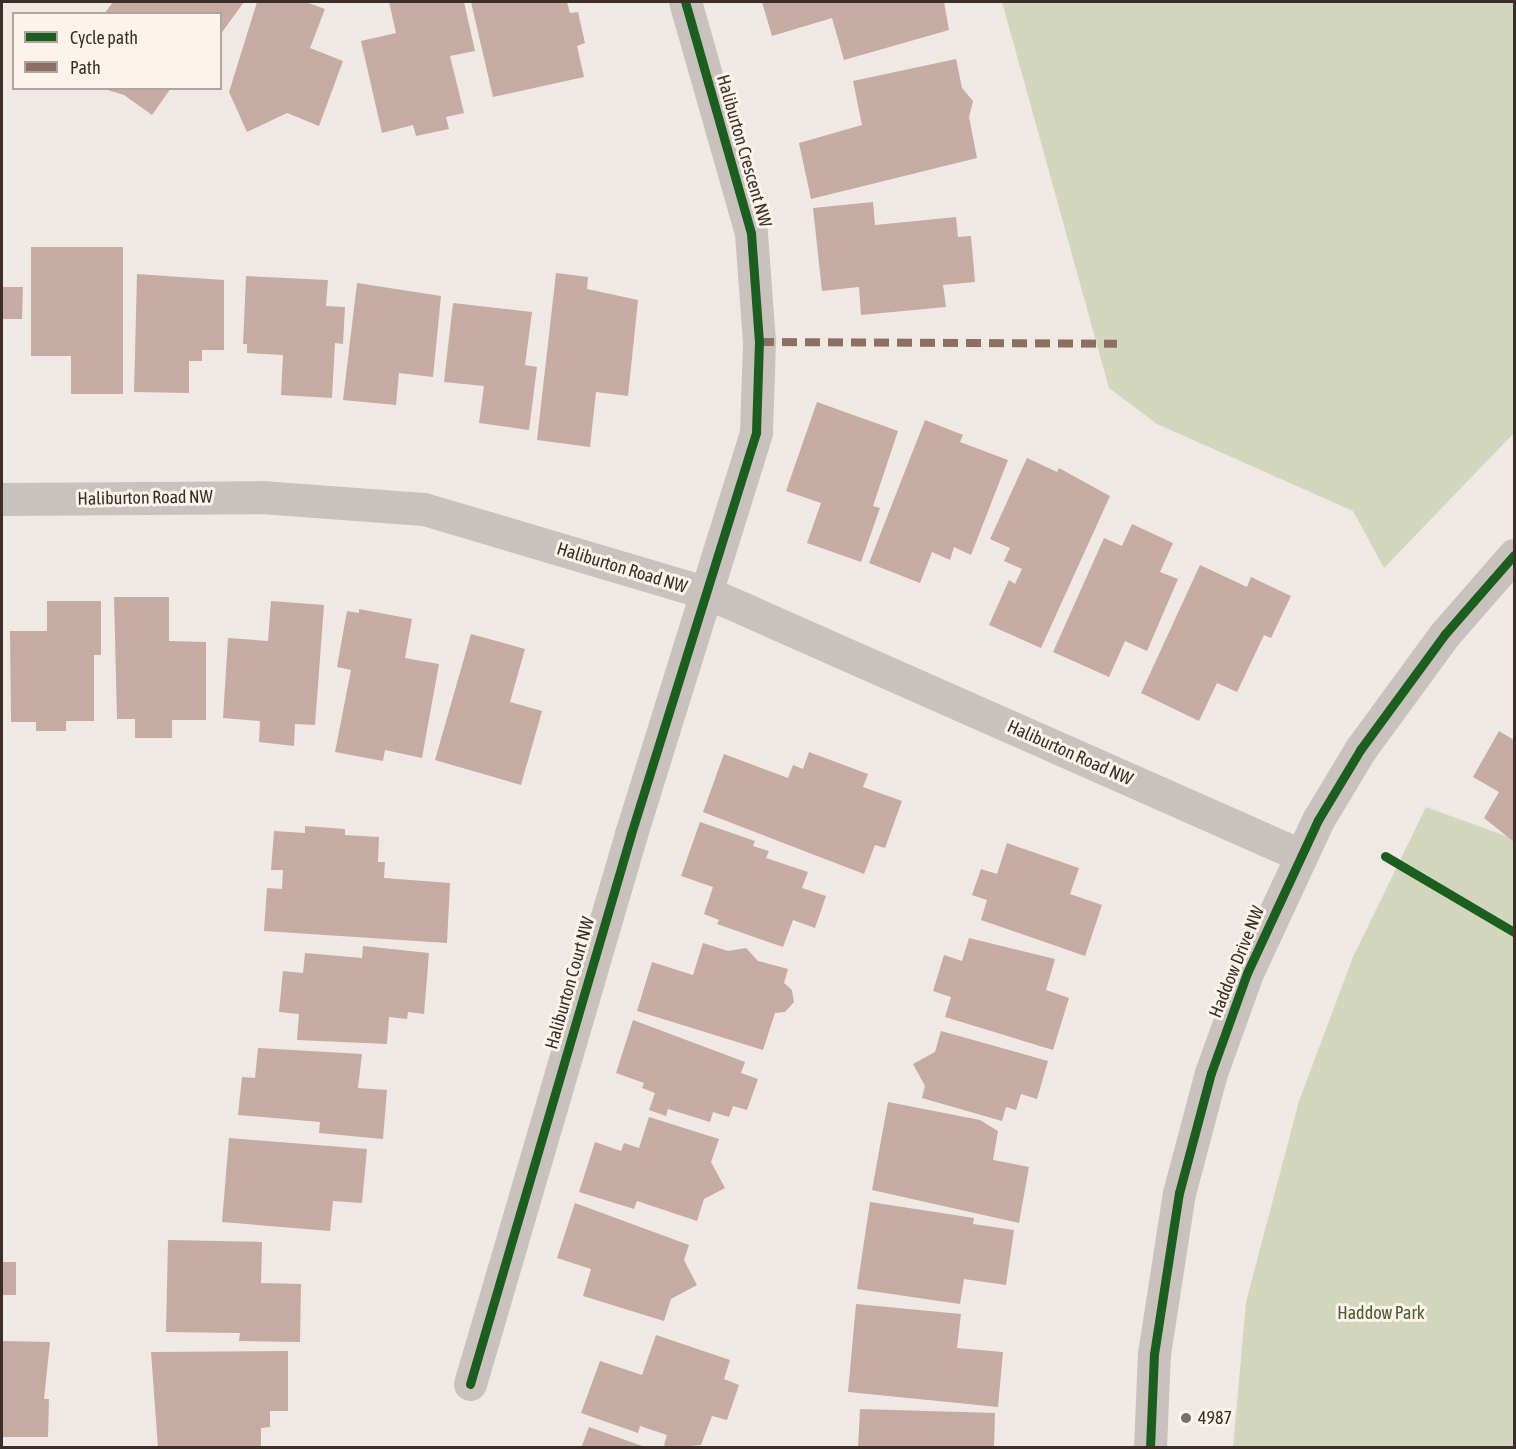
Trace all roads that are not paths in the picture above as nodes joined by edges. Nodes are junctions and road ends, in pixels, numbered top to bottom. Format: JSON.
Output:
{"nodes":[{"id":1,"x":685,"y":2,"type":"edge"},
{"id":2,"x":2,"y":499,"type":"edge"},
{"id":3,"x":1515,"y":555,"type":"edge"},
{"id":4,"x":708,"y":593,"type":"junction"},
{"id":5,"x":1300,"y":855,"type":"junction"},
{"id":6,"x":470,"y":1384,"type":"dead end"},
{"id":7,"x":1150,"y":1448,"type":"edge"}],
"edges":[{"from":1,"to":4,"type":"street","name":"Haliburton Crescent NW"},
{"from":2,"to":4,"type":"street","name":"Haliburton Road NW"},
{"from":3,"to":5,"type":"street","name":"Haddow Drive NW"},
{"from":4,"to":5,"type":"street","name":"Haliburton Road NW"},
{"from":4,"to":6,"type":"street","name":"Haliburton Court NW"},
{"from":5,"to":7,"type":"street","name":"Haddow Drive NW"}]}
